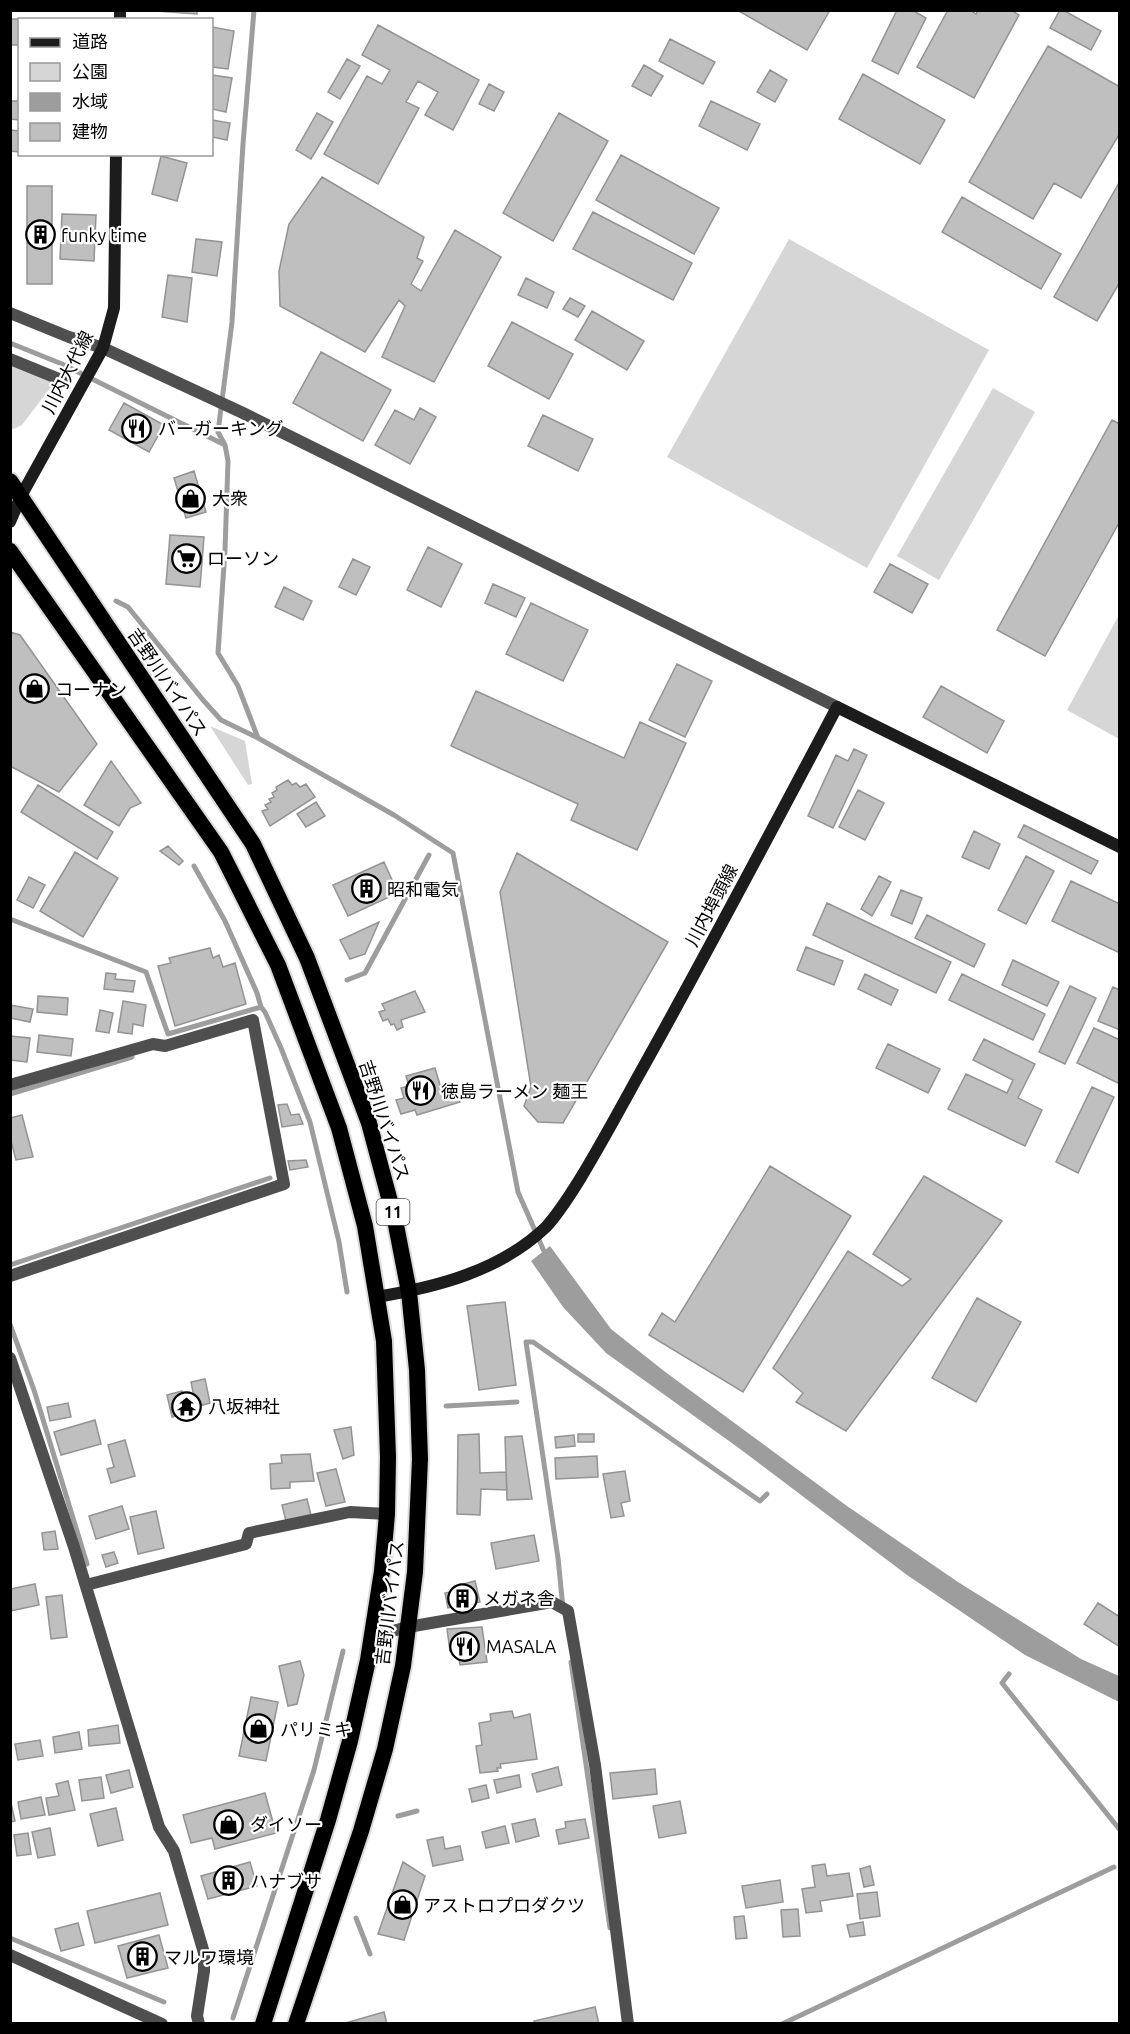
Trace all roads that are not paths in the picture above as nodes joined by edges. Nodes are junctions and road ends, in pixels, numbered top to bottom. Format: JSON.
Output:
{"nodes":[{"id":1,"x":116,"y":156,"type":"edge"},
{"id":2,"x":10,"y":313,"type":"edge"},
{"id":3,"x":103,"y":348,"type":"junction"},
{"id":4,"x":10,"y":359,"type":"edge"},
{"id":5,"x":64,"y":381,"type":"dead end"},
{"id":6,"x":10,"y":481,"type":"edge"},
{"id":7,"x":21,"y":496,"type":"junction"},
{"id":8,"x":10,"y":522,"type":"edge"},
{"id":9,"x":10,"y":551,"type":"edge"},
{"id":10,"x":837,"y":707,"type":"junction"},
{"id":11,"x":1119,"y":847,"type":"edge"},
{"id":12,"x":10,"y":1085,"type":"edge"},
{"id":13,"x":10,"y":1276,"type":"edge"},
{"id":14,"x":409,"y":1292,"type":"junction"},
{"id":15,"x":376,"y":1297,"type":"junction"},
{"id":16,"x":10,"y":1358,"type":"edge"},
{"id":17,"x":387,"y":1514,"type":"junction"},
{"id":18,"x":86,"y":1585,"type":"junction"},
{"id":19,"x":408,"y":1627,"type":"junction"},
{"id":20,"x":373,"y":1635,"type":"junction"},
{"id":21,"x":10,"y":1955,"type":"edge"},
{"id":22,"x":162,"y":2024,"type":"edge"},
{"id":23,"x":198,"y":2024,"type":"edge"},
{"id":24,"x":263,"y":2024,"type":"edge"},
{"id":25,"x":296,"y":2024,"type":"edge"},
{"id":26,"x":628,"y":2024,"type":"edge"}],
"edges":[{"from":1,"to":3,"type":"main road","name":"川内大代線"},
{"from":2,"to":3,"type":"street"},
{"from":3,"to":7,"type":"main road","name":"川内大代線"},
{"from":3,"to":10,"type":"street"},
{"from":4,"to":5,"type":"street"},
{"from":6,"to":7,"type":"highway","name":"吉野川バイパス","number":"11"},
{"from":7,"to":8,"type":"main road","name":"川内大代線"},
{"from":7,"to":14,"type":"highway","name":"吉野川バイパス","number":"11"},
{"from":9,"to":15,"type":"highway","name":"吉野川バイパス","number":"11"},
{"from":10,"to":11,"type":"main road"},
{"from":10,"to":14,"type":"main road","name":"川内埠頭線"},
{"from":12,"to":13,"type":"street"},
{"from":14,"to":15,"type":"main road","name":"川内埠頭線"},
{"from":14,"to":19,"type":"highway","name":"吉野川バイパス","number":"11"},
{"from":15,"to":17,"type":"highway","name":"吉野川バイパス","number":"11"},
{"from":16,"to":18,"type":"street"},
{"from":17,"to":18,"type":"street"},
{"from":17,"to":20,"type":"highway","name":"吉野川バイパス","number":"11"},
{"from":18,"to":23,"type":"street"},
{"from":19,"to":20,"type":"street"},
{"from":19,"to":25,"type":"highway","name":"吉野川バイパス","number":"11"},
{"from":19,"to":26,"type":"street"},
{"from":20,"to":24,"type":"highway","name":"吉野川バイパス","number":"11"},
{"from":21,"to":22,"type":"street"}]}
